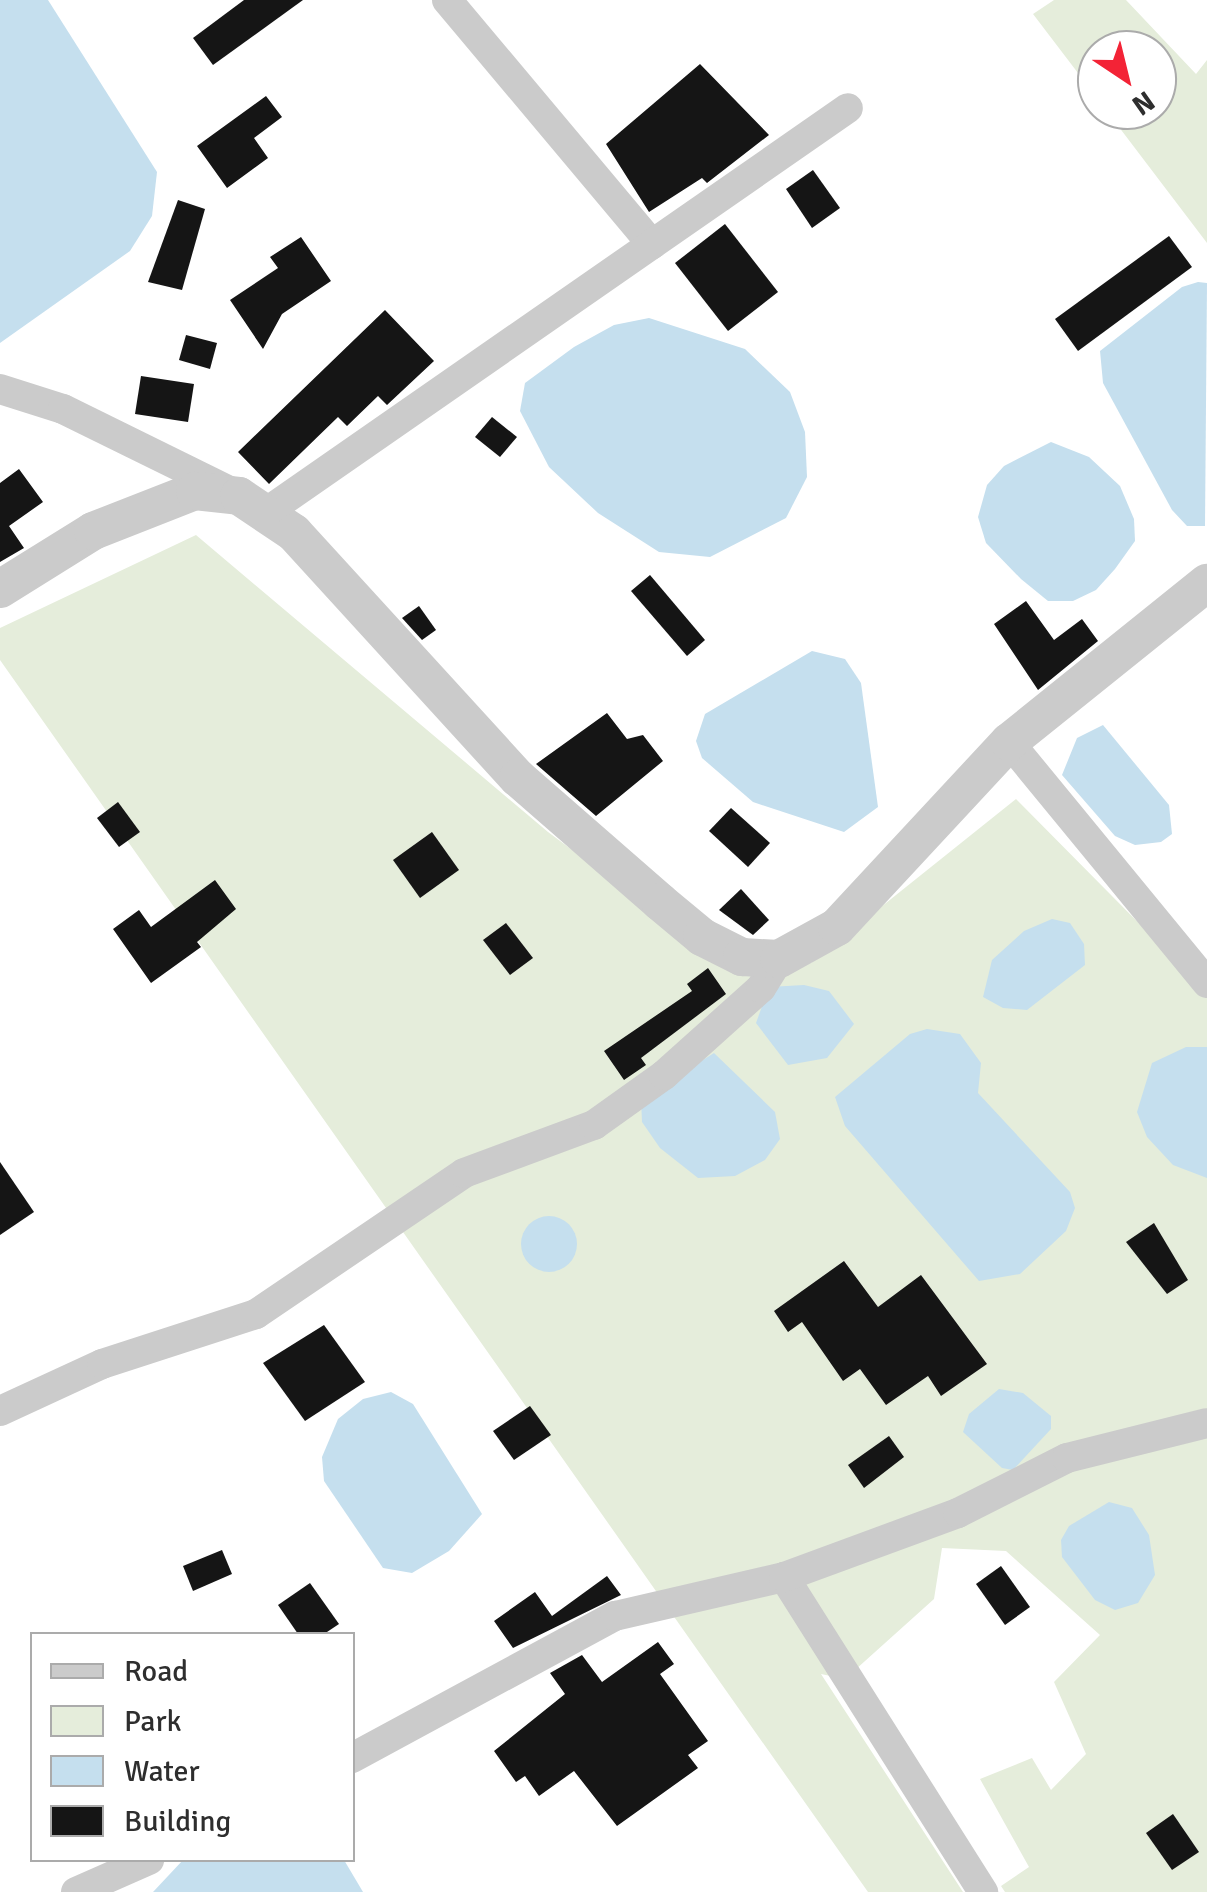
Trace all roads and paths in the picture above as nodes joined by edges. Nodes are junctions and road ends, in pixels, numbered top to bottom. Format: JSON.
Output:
{"nodes":[{"id":1,"x":447,"y":0,"type":"edge"},
{"id":2,"x":848,"y":108,"type":"dead end"},
{"id":3,"x":652,"y":244,"type":"junction"},
{"id":4,"x":0,"y":389,"type":"edge"},
{"id":5,"x":253,"y":504,"type":"junction"},
{"id":6,"x":1207,"y":582,"type":"edge"},
{"id":7,"x":0,"y":589,"type":"edge"},
{"id":8,"x":1009,"y":742,"type":"junction"},
{"id":9,"x":779,"y":959,"type":"junction"},
{"id":10,"x":1207,"y":983,"type":"edge"},
{"id":11,"x":0,"y":1411,"type":"edge"},
{"id":12,"x":1207,"y":1423,"type":"edge"},
{"id":13,"x":784,"y":1577,"type":"junction"},
{"id":14,"x":355,"y":1756,"type":"edge"},
{"id":15,"x":144,"y":1862,"type":"edge"},
{"id":16,"x":76,"y":1892,"type":"edge"},
{"id":17,"x":983,"y":1892,"type":"edge"}],
"edges":[{"from":1,"to":3,"type":"street"},
{"from":2,"to":3,"type":"street"},
{"from":3,"to":5,"type":"street"},
{"from":4,"to":5,"type":"street"},
{"from":5,"to":7,"type":"street"},
{"from":5,"to":9,"type":"street"},
{"from":6,"to":8,"type":"street"},
{"from":8,"to":9,"type":"street"},
{"from":8,"to":10,"type":"street"},
{"from":9,"to":11,"type":"street"},
{"from":12,"to":13,"type":"street"},
{"from":13,"to":14,"type":"street"},
{"from":13,"to":17,"type":"street"},
{"from":15,"to":16,"type":"street"}]}
